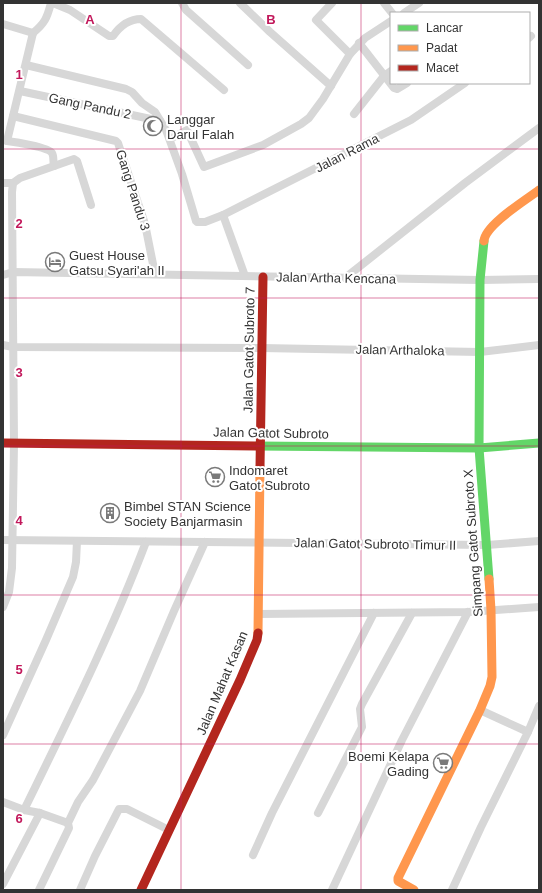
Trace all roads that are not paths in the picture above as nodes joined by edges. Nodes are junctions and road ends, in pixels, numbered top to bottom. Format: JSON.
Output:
{"nodes":[{"id":1,"x":52,"y":3,"type":"edge"},
{"id":2,"x":182,"y":3,"type":"edge"},
{"id":3,"x":240,"y":3,"type":"edge"},
{"id":4,"x":332,"y":3,"type":"edge"},
{"id":5,"x":384,"y":3,"type":"edge"},
{"id":6,"x":418,"y":3,"type":"edge"},
{"id":7,"x":391,"y":12,"type":"edge"},
{"id":8,"x":405,"y":12,"type":"edge"},
{"id":9,"x":390,"y":22,"type":"edge"},
{"id":10,"x":3,"y":24,"type":"edge"},
{"id":11,"x":33,"y":33,"type":"junction"},
{"id":12,"x":359,"y":43,"type":"junction"},
{"id":13,"x":350,"y":54,"type":"junction"},
{"id":14,"x":26,"y":65,"type":"junction"},
{"id":15,"x":248,"y":65,"type":"dead end"},
{"id":16,"x":388,"y":73,"type":"edge"},
{"id":17,"x":393,"y":84,"type":"edge"},
{"id":18,"x":405,"y":84,"type":"edge"},
{"id":19,"x":464,"y":84,"type":"edge"},
{"id":20,"x":331,"y":86,"type":"junction"},
{"id":21,"x":224,"y":90,"type":"dead end"},
{"id":22,"x":20,"y":91,"type":"junction"},
{"id":23,"x":354,"y":114,"type":"dead end"},
{"id":24,"x":13,"y":116,"type":"junction"},
{"id":25,"x":160,"y":121,"type":"junction"},
{"id":26,"x":539,"y":128,"type":"edge"},
{"id":27,"x":170,"y":139,"type":"junction"},
{"id":28,"x":5,"y":142,"type":"edge"},
{"id":29,"x":54,"y":166,"type":"junction"},
{"id":30,"x":14,"y":182,"type":"junction"},
{"id":31,"x":3,"y":184,"type":"edge"},
{"id":32,"x":539,"y":190,"type":"edge"},
{"id":33,"x":91,"y":205,"type":"dead end"},
{"id":34,"x":223,"y":215,"type":"junction"},
{"id":35,"x":13,"y":272,"type":"junction"},
{"id":36,"x":3,"y":274,"type":"edge"},
{"id":37,"x":155,"y":274,"type":"junction"},
{"id":38,"x":245,"y":276,"type":"junction"},
{"id":39,"x":263,"y":277,"type":"junction"},
{"id":40,"x":345,"y":278,"type":"junction"},
{"id":41,"x":539,"y":279,"type":"edge"},
{"id":42,"x":480,"y":280,"type":"junction"},
{"id":43,"x":3,"y":345,"type":"edge"},
{"id":44,"x":539,"y":345,"type":"edge"},
{"id":45,"x":13,"y":347,"type":"junction"},
{"id":46,"x":261,"y":348,"type":"junction"},
{"id":47,"x":480,"y":352,"type":"junction"},
{"id":48,"x":3,"y":443,"type":"edge"},
{"id":49,"x":14,"y":443,"type":"junction"},
{"id":50,"x":539,"y":443,"type":"edge"},
{"id":51,"x":260,"y":446,"type":"junction"},
{"id":52,"x":479,"y":448,"type":"junction"},
{"id":53,"x":3,"y":540,"type":"edge"},
{"id":54,"x":13,"y":540,"type":"junction"},
{"id":55,"x":77,"y":541,"type":"junction"},
{"id":56,"x":539,"y":541,"type":"edge"},
{"id":57,"x":146,"y":542,"type":"junction"},
{"id":58,"x":205,"y":542,"type":"junction"},
{"id":59,"x":259,"y":543,"type":"junction"},
{"id":60,"x":487,"y":546,"type":"junction"},
{"id":61,"x":3,"y":607,"type":"edge"},
{"id":62,"x":539,"y":607,"type":"edge"},
{"id":63,"x":491,"y":610,"type":"junction"},
{"id":64,"x":468,"y":612,"type":"junction"},
{"id":65,"x":374,"y":613,"type":"junction"},
{"id":66,"x":412,"y":613,"type":"junction"},
{"id":67,"x":258,"y":614,"type":"junction"},
{"id":68,"x":539,"y":706,"type":"edge"},
{"id":69,"x":480,"y":710,"type":"junction"},
{"id":70,"x":528,"y":732,"type":"junction"},
{"id":71,"x":3,"y":735,"type":"edge"},
{"id":72,"x":3,"y":802,"type":"edge"},
{"id":73,"x":24,"y":810,"type":"junction"},
{"id":74,"x":40,"y":813,"type":"junction"},
{"id":75,"x":318,"y":813,"type":"dead end"},
{"id":76,"x":68,"y":823,"type":"junction"},
{"id":77,"x":169,"y":830,"type":"junction"},
{"id":78,"x":253,"y":855,"type":"dead end"},
{"id":79,"x":3,"y":884,"type":"edge"},
{"id":80,"x":39,"y":890,"type":"edge"},
{"id":81,"x":80,"y":890,"type":"edge"},
{"id":82,"x":141,"y":890,"type":"edge"},
{"id":83,"x":332,"y":890,"type":"edge"},
{"id":84,"x":414,"y":890,"type":"edge"},
{"id":85,"x":452,"y":890,"type":"edge"}],
"edges":[{"from":1,"to":11,"type":"street"},
{"from":1,"to":21,"type":"street"},
{"from":2,"to":15,"type":"street"},
{"from":3,"to":20,"type":"street"},
{"from":4,"to":13,"type":"street"},
{"from":5,"to":7,"type":"street"},
{"from":6,"to":8,"type":"street"},
{"from":9,"to":12,"type":"street"},
{"from":10,"to":11,"type":"street"},
{"from":11,"to":14,"type":"street"},
{"from":12,"to":13,"type":"street"},
{"from":12,"to":16,"type":"street"},
{"from":13,"to":20,"type":"street"},
{"from":14,"to":22,"type":"street"},
{"from":14,"to":25,"type":"street"},
{"from":16,"to":23,"type":"street"},
{"from":17,"to":18,"type":"street"},
{"from":19,"to":34,"type":"street","name":"Jalan Rama"},
{"from":20,"to":27,"type":"street"},
{"from":22,"to":24,"type":"street"},
{"from":22,"to":25,"type":"street","name":"Gang Pandu 2"},
{"from":24,"to":28,"type":"street"},
{"from":24,"to":37,"type":"street","name":"Gang Pandu 3"},
{"from":25,"to":27,"type":"street"},
{"from":26,"to":40,"type":"street"},
{"from":27,"to":34,"type":"street","name":"Jalan Rama"},
{"from":28,"to":29,"type":"street"},
{"from":29,"to":30,"type":"street"},
{"from":29,"to":33,"type":"street"},
{"from":30,"to":31,"type":"street"},
{"from":30,"to":35,"type":"street"},
{"from":32,"to":42,"type":"street","name":"Simpang Gatot Subroto X"},
{"from":34,"to":38,"type":"street"},
{"from":35,"to":36,"type":"street","name":"Jalan Artha Kencana"},
{"from":35,"to":37,"type":"street","name":"Jalan Artha Kencana"},
{"from":35,"to":45,"type":"street"},
{"from":37,"to":38,"type":"street","name":"Jalan Artha Kencana"},
{"from":38,"to":39,"type":"street","name":"Jalan Artha Kencana"},
{"from":39,"to":40,"type":"street","name":"Jalan Artha Kencana"},
{"from":39,"to":46,"type":"street","name":"Jalan Gatot Subroto 7"},
{"from":40,"to":42,"type":"street","name":"Jalan Artha Kencana"},
{"from":41,"to":42,"type":"street","name":"Jalan Artha Kencana"},
{"from":42,"to":47,"type":"street","name":"Simpang Gatot Subroto X"},
{"from":43,"to":45,"type":"street","name":"Jalan Arthaloka"},
{"from":44,"to":47,"type":"street","name":"Jalan Arthaloka"},
{"from":45,"to":46,"type":"street","name":"Jalan Arthaloka"},
{"from":45,"to":49,"type":"street"},
{"from":46,"to":47,"type":"street","name":"Jalan Arthaloka"},
{"from":46,"to":51,"type":"street","name":"Jalan Gatot Subroto 7"},
{"from":47,"to":52,"type":"street","name":"Simpang Gatot Subroto X"},
{"from":48,"to":49,"type":"street","name":"Jalan Gatot Subroto"},
{"from":49,"to":51,"type":"street","name":"Jalan Gatot Subroto"},
{"from":49,"to":54,"type":"street"},
{"from":50,"to":52,"type":"street","name":"Jalan Gatot Subroto"},
{"from":51,"to":52,"type":"street","name":"Jalan Gatot Subroto"},
{"from":51,"to":59,"type":"street","name":"Jalan Mahat Kasan"},
{"from":52,"to":60,"type":"street","name":"Simpang Gatot Subroto X"},
{"from":53,"to":54,"type":"street","name":"Jalan Gatot Subroto Timur II"},
{"from":54,"to":55,"type":"street","name":"Jalan Gatot Subroto Timur II"},
{"from":54,"to":61,"type":"street"},
{"from":55,"to":57,"type":"street","name":"Jalan Gatot Subroto Timur II"},
{"from":55,"to":71,"type":"street"},
{"from":56,"to":60,"type":"street","name":"Jalan Gatot Subroto Timur II"},
{"from":57,"to":58,"type":"street","name":"Jalan Gatot Subroto Timur II"},
{"from":57,"to":73,"type":"street"},
{"from":58,"to":59,"type":"street","name":"Jalan Gatot Subroto Timur II"},
{"from":58,"to":76,"type":"street"},
{"from":59,"to":60,"type":"street","name":"Jalan Gatot Subroto Timur II"},
{"from":59,"to":67,"type":"street","name":"Jalan Mahat Kasan"},
{"from":60,"to":63,"type":"street","name":"Simpang Gatot Subroto X"},
{"from":62,"to":63,"type":"street"},
{"from":63,"to":64,"type":"street"},
{"from":63,"to":69,"type":"street","name":"Simpang Gatot Subroto X"},
{"from":64,"to":66,"type":"street"},
{"from":64,"to":83,"type":"street"},
{"from":65,"to":66,"type":"street"},
{"from":65,"to":67,"type":"street"},
{"from":65,"to":78,"type":"street"},
{"from":66,"to":75,"type":"street"},
{"from":67,"to":77,"type":"street","name":"Jalan Mahat Kasan"},
{"from":68,"to":70,"type":"street"},
{"from":69,"to":70,"type":"street"},
{"from":69,"to":84,"type":"street","name":"Simpang Gatot Subroto X"},
{"from":70,"to":85,"type":"street"},
{"from":72,"to":73,"type":"street"},
{"from":73,"to":74,"type":"street"},
{"from":74,"to":76,"type":"street"},
{"from":74,"to":79,"type":"street"},
{"from":76,"to":80,"type":"street"},
{"from":77,"to":81,"type":"street"},
{"from":77,"to":82,"type":"street","name":"Jalan Mahat Kasan"}]}
